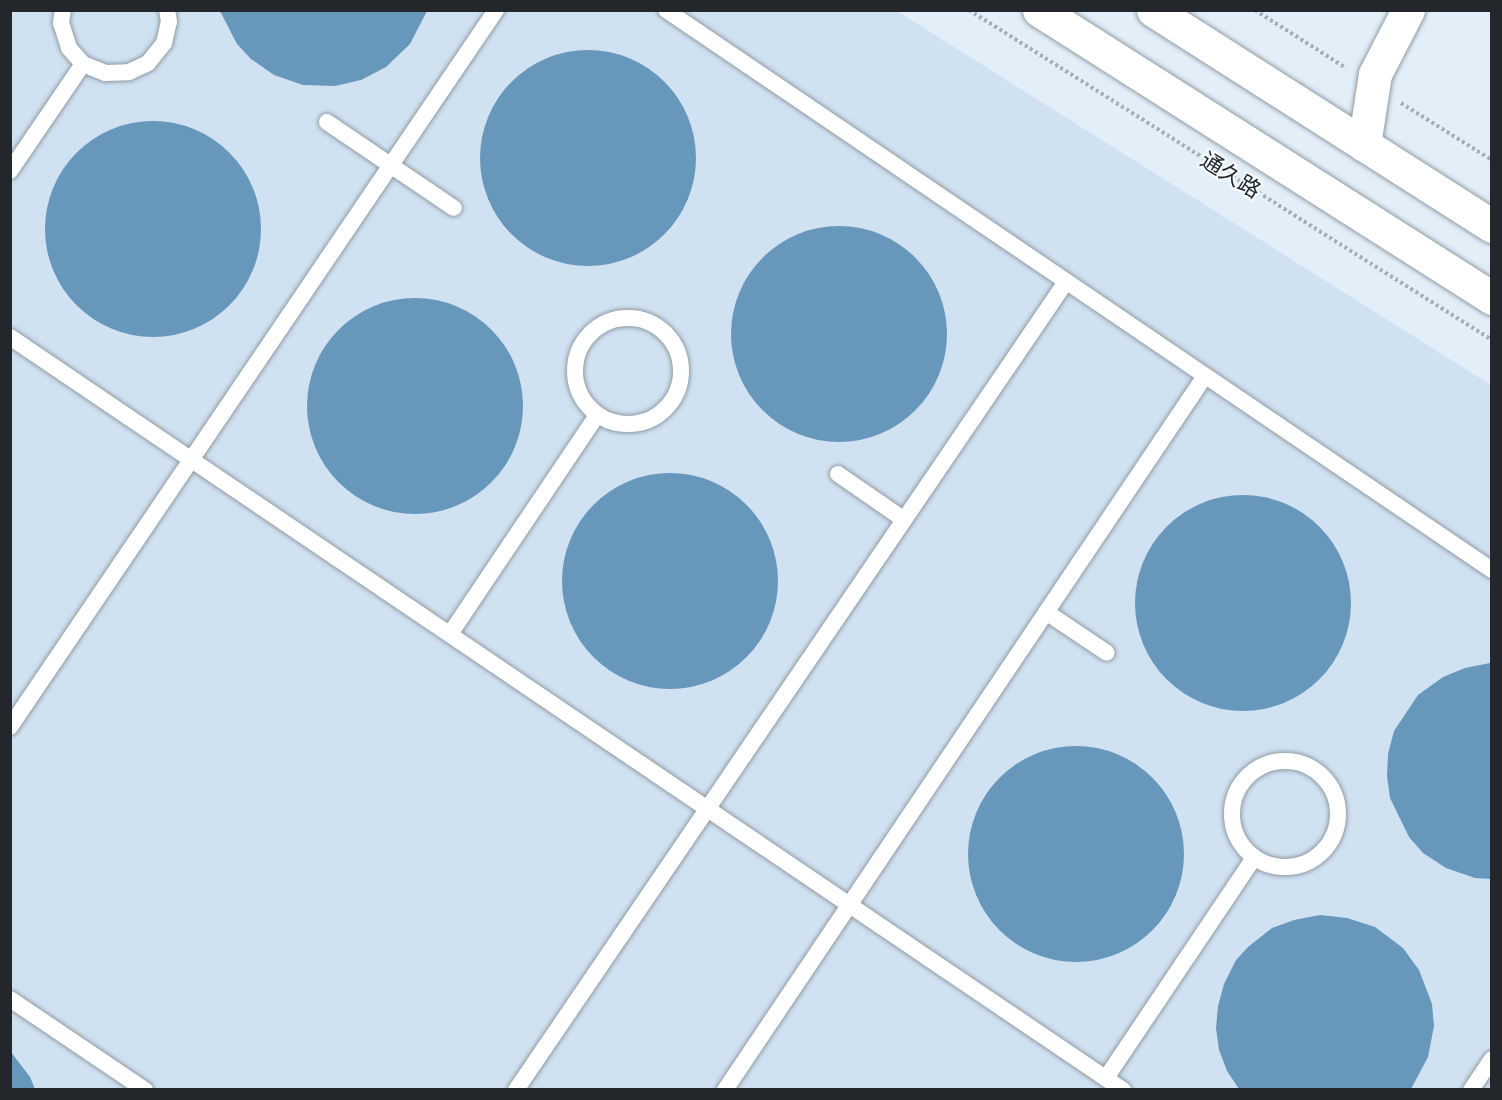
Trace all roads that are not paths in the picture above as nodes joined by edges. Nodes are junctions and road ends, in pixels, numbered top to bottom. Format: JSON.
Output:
{"nodes":[{"id":1,"x":63,"y":10,"type":"edge"},
{"id":2,"x":167,"y":10,"type":"edge"},
{"id":3,"x":496,"y":10,"type":"edge"},
{"id":4,"x":666,"y":10,"type":"edge"},
{"id":5,"x":1039,"y":10,"type":"edge"},
{"id":6,"x":1153,"y":10,"type":"edge"},
{"id":7,"x":1408,"y":10,"type":"edge"},
{"id":8,"x":83,"y":64,"type":"junction"},
{"id":9,"x":327,"y":122,"type":"dead end"},
{"id":10,"x":1364,"y":145,"type":"junction"},
{"id":11,"x":391,"y":165,"type":"junction"},
{"id":12,"x":10,"y":171,"type":"edge"},
{"id":13,"x":454,"y":208,"type":"dead end"},
{"id":14,"x":1491,"y":226,"type":"edge"},
{"id":15,"x":1066,"y":282,"type":"junction"},
{"id":16,"x":1491,"y":298,"type":"edge"},
{"id":17,"x":10,"y":337,"type":"edge"},
{"id":18,"x":1205,"y":376,"type":"junction"},
{"id":19,"x":597,"y":415,"type":"junction"},
{"id":20,"x":190,"y":458,"type":"junction"},
{"id":21,"x":838,"y":474,"type":"dead end"},
{"id":22,"x":903,"y":519,"type":"junction"},
{"id":23,"x":1491,"y":570,"type":"edge"},
{"id":24,"x":1046,"y":612,"type":"junction"},
{"id":25,"x":450,"y":634,"type":"junction"},
{"id":26,"x":1107,"y":653,"type":"dead end"},
{"id":27,"x":10,"y":727,"type":"edge"},
{"id":28,"x":706,"y":807,"type":"junction"},
{"id":29,"x":1254,"y":858,"type":"junction"},
{"id":30,"x":849,"y":904,"type":"junction"},
{"id":31,"x":10,"y":999,"type":"edge"},
{"id":32,"x":1491,"y":1059,"type":"edge"},
{"id":33,"x":1106,"y":1078,"type":"junction"},
{"id":34,"x":145,"y":1089,"type":"edge"},
{"id":35,"x":516,"y":1089,"type":"edge"},
{"id":36,"x":725,"y":1089,"type":"edge"},
{"id":37,"x":1123,"y":1089,"type":"edge"},
{"id":38,"x":1471,"y":1089,"type":"edge"}],
"edges":[{"from":1,"to":8,"type":"lane"},
{"from":2,"to":8,"type":"lane"},
{"from":3,"to":11,"type":"lane"},
{"from":4,"to":15,"type":"lane"},
{"from":5,"to":16,"type":"main road","name":"通久路"},
{"from":6,"to":10,"type":"main road"},
{"from":7,"to":10,"type":"main road"},
{"from":8,"to":12,"type":"lane"},
{"from":9,"to":11,"type":"lane"},
{"from":10,"to":14,"type":"main road"},
{"from":11,"to":13,"type":"lane"},
{"from":11,"to":20,"type":"lane"},
{"from":15,"to":18,"type":"lane"},
{"from":15,"to":22,"type":"lane"},
{"from":17,"to":20,"type":"lane"},
{"from":18,"to":23,"type":"lane"},
{"from":18,"to":24,"type":"lane"},
{"from":19,"to":19,"type":"lane"},
{"from":19,"to":25,"type":"lane"},
{"from":20,"to":25,"type":"lane"},
{"from":20,"to":27,"type":"lane"},
{"from":21,"to":22,"type":"lane"},
{"from":22,"to":28,"type":"lane"},
{"from":24,"to":26,"type":"lane"},
{"from":24,"to":30,"type":"lane"},
{"from":25,"to":28,"type":"lane"},
{"from":28,"to":30,"type":"lane"},
{"from":28,"to":35,"type":"lane"},
{"from":29,"to":29,"type":"lane"},
{"from":29,"to":33,"type":"lane"},
{"from":30,"to":33,"type":"lane"},
{"from":30,"to":36,"type":"lane"},
{"from":31,"to":34,"type":"lane"},
{"from":32,"to":38,"type":"lane"},
{"from":33,"to":37,"type":"lane"}]}
